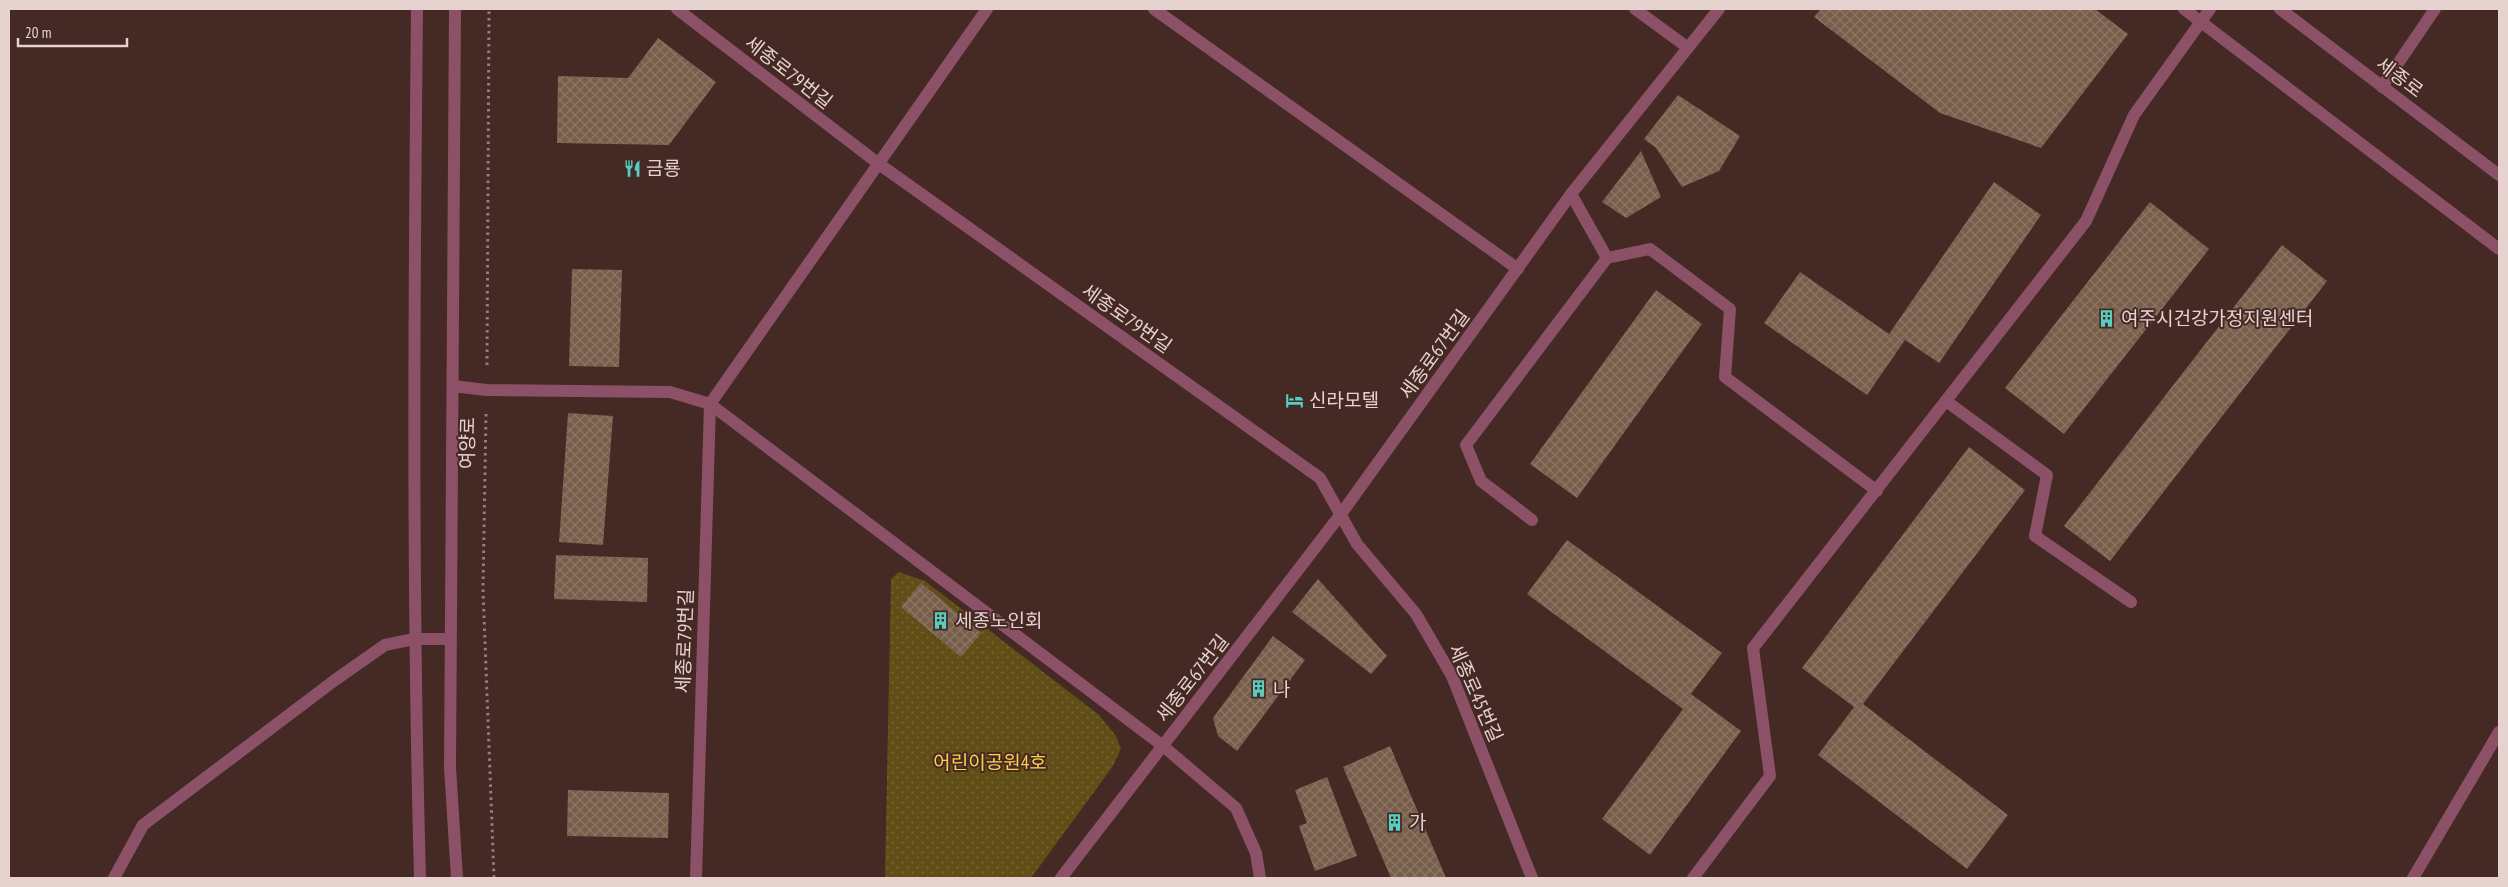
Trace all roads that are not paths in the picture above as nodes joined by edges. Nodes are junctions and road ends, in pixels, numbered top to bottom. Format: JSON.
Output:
{"nodes":[{"id":1,"x":417,"y":9,"type":"edge"},
{"id":2,"x":455,"y":9,"type":"edge"},
{"id":3,"x":676,"y":9,"type":"edge"},
{"id":4,"x":987,"y":9,"type":"edge"},
{"id":5,"x":1154,"y":9,"type":"edge"},
{"id":6,"x":1635,"y":9,"type":"edge"},
{"id":7,"x":1719,"y":9,"type":"edge"},
{"id":8,"x":2184,"y":9,"type":"edge"},
{"id":9,"x":2210,"y":9,"type":"edge"},
{"id":10,"x":2280,"y":9,"type":"edge"},
{"id":11,"x":2435,"y":9,"type":"edge"},
{"id":12,"x":2201,"y":21,"type":"junction"},
{"id":13,"x":1688,"y":47,"type":"junction"},
{"id":14,"x":2382,"y":87,"type":"junction"},
{"id":15,"x":879,"y":164,"type":"junction"},
{"id":16,"x":2499,"y":175,"type":"edge"},
{"id":17,"x":1571,"y":194,"type":"junction"},
{"id":18,"x":2499,"y":249,"type":"edge"},
{"id":19,"x":1607,"y":258,"type":"junction"},
{"id":20,"x":1518,"y":269,"type":"junction"},
{"id":21,"x":453,"y":386,"type":"junction"},
{"id":22,"x":1946,"y":402,"type":"junction"},
{"id":23,"x":710,"y":404,"type":"junction"},
{"id":24,"x":1877,"y":491,"type":"junction"},
{"id":25,"x":1342,"y":514,"type":"junction"},
{"id":26,"x":1532,"y":520,"type":"dead end"},
{"id":27,"x":2131,"y":602,"type":"dead end"},
{"id":28,"x":414,"y":639,"type":"junction"},
{"id":29,"x":450,"y":639,"type":"junction"},
{"id":30,"x":2499,"y":732,"type":"edge"},
{"id":31,"x":1163,"y":746,"type":"junction"},
{"id":32,"x":114,"y":878,"type":"edge"},
{"id":33,"x":420,"y":878,"type":"edge"},
{"id":34,"x":457,"y":878,"type":"edge"},
{"id":35,"x":696,"y":878,"type":"edge"},
{"id":36,"x":1061,"y":878,"type":"edge"},
{"id":37,"x":1260,"y":878,"type":"edge"},
{"id":38,"x":1532,"y":878,"type":"edge"},
{"id":39,"x":1693,"y":878,"type":"edge"},
{"id":40,"x":2413,"y":878,"type":"edge"}],
"edges":[{"from":1,"to":28,"type":"street"},
{"from":2,"to":21,"type":"street","name":"여양로"},
{"from":3,"to":15,"type":"street","name":"세종로79번길"},
{"from":4,"to":15,"type":"street"},
{"from":5,"to":20,"type":"street"},
{"from":6,"to":13,"type":"street"},
{"from":7,"to":13,"type":"street","name":"세종로67번길"},
{"from":8,"to":12,"type":"street"},
{"from":9,"to":12,"type":"street"},
{"from":10,"to":14,"type":"street","name":"세종로"},
{"from":11,"to":14,"type":"street"},
{"from":12,"to":18,"type":"street"},
{"from":12,"to":22,"type":"street"},
{"from":13,"to":17,"type":"street","name":"세종로67번길"},
{"from":14,"to":16,"type":"street","name":"세종로"},
{"from":15,"to":23,"type":"street"},
{"from":15,"to":25,"type":"street","name":"세종로79번길"},
{"from":17,"to":19,"type":"street"},
{"from":17,"to":20,"type":"street","name":"세종로67번길"},
{"from":19,"to":24,"type":"street"},
{"from":19,"to":26,"type":"street"},
{"from":20,"to":25,"type":"street","name":"세종로67번길"},
{"from":21,"to":23,"type":"street"},
{"from":21,"to":29,"type":"street","name":"여양로"},
{"from":22,"to":24,"type":"street"},
{"from":22,"to":27,"type":"street"},
{"from":23,"to":31,"type":"street"},
{"from":23,"to":35,"type":"street","name":"세종로79번길"},
{"from":24,"to":39,"type":"street"},
{"from":25,"to":31,"type":"street","name":"세종로67번길"},
{"from":25,"to":38,"type":"street","name":"세종로45번길"},
{"from":28,"to":29,"type":"street"},
{"from":28,"to":32,"type":"street"},
{"from":28,"to":33,"type":"street"},
{"from":29,"to":34,"type":"street","name":"여양로"},
{"from":30,"to":40,"type":"street"},
{"from":31,"to":36,"type":"street","name":"세종로67번길"},
{"from":31,"to":37,"type":"street","name":"세종로67번길"}]}
